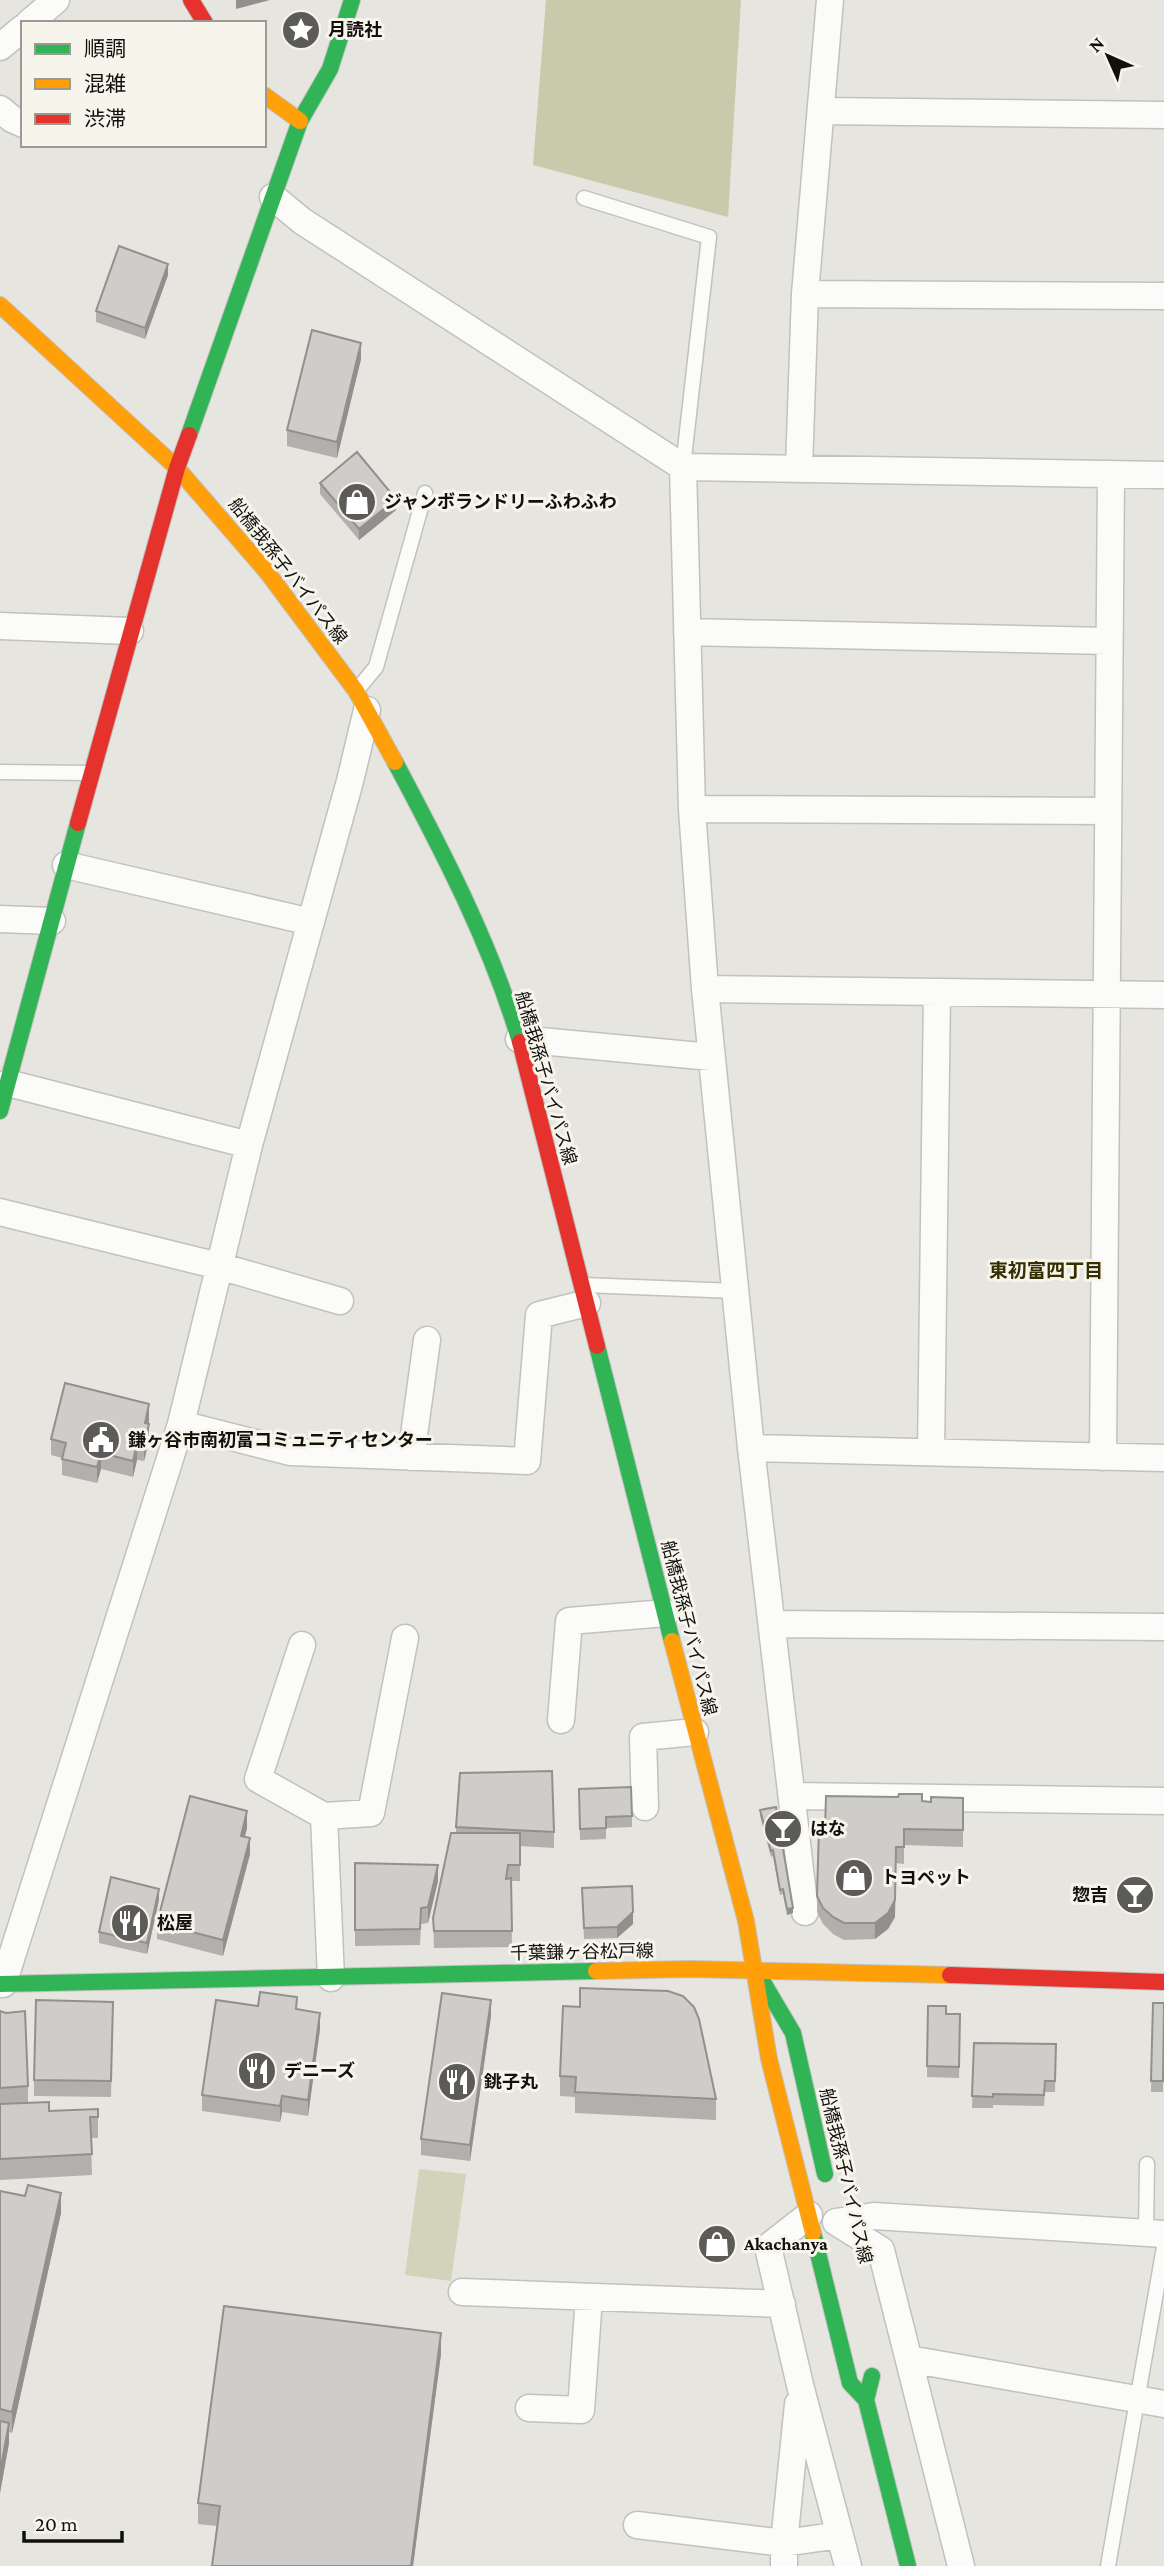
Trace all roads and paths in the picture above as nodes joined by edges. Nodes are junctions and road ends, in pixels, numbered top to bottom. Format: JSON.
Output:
{"nodes":[{"id":1,"x":56,"y":0,"type":"edge"},
{"id":2,"x":191,"y":0,"type":"edge"},
{"id":3,"x":352,"y":0,"type":"edge"},
{"id":4,"x":830,"y":0,"type":"edge"},
{"id":5,"x":31,"y":21,"type":"edge"},
{"id":6,"x":204,"y":21,"type":"edge"},
{"id":7,"x":21,"y":30,"type":"edge"},
{"id":8,"x":0,"y":47,"type":"edge"},
{"id":9,"x":266,"y":96,"type":"edge"},
{"id":10,"x":0,"y":109,"type":"edge"},
{"id":11,"x":821,"y":111,"type":"junction"},
{"id":12,"x":1164,"y":115,"type":"edge"},
{"id":13,"x":300,"y":121,"type":"junction"},
{"id":14,"x":21,"y":123,"type":"edge"},
{"id":15,"x":273,"y":197,"type":"junction"},
{"id":16,"x":584,"y":198,"type":"dead end"},
{"id":17,"x":805,"y":293,"type":"junction"},
{"id":18,"x":1164,"y":296,"type":"edge"},
{"id":19,"x":5,"y":319,"type":"edge"},
{"id":20,"x":683,"y":467,"type":"junction"},
{"id":21,"x":177,"y":468,"type":"junction"},
{"id":22,"x":799,"y":468,"type":"junction"},
{"id":23,"x":1111,"y":474,"type":"junction"},
{"id":24,"x":1164,"y":475,"type":"edge"},
{"id":25,"x":425,"y":493,"type":"dead end"},
{"id":26,"x":0,"y":626,"type":"edge"},
{"id":27,"x":131,"y":631,"type":"junction"},
{"id":28,"x":687,"y":632,"type":"junction"},
{"id":29,"x":1109,"y":641,"type":"junction"},
{"id":30,"x":362,"y":701,"type":"junction"},
{"id":31,"x":0,"y":772,"type":"edge"},
{"id":32,"x":91,"y":773,"type":"junction"},
{"id":33,"x":692,"y":809,"type":"junction"},
{"id":34,"x":1108,"y":811,"type":"junction"},
{"id":35,"x":66,"y":865,"type":"junction"},
{"id":36,"x":0,"y":919,"type":"edge"},
{"id":37,"x":52,"y":922,"type":"junction"},
{"id":38,"x":311,"y":922,"type":"junction"},
{"id":39,"x":705,"y":989,"type":"junction"},
{"id":40,"x":937,"y":992,"type":"junction"},
{"id":41,"x":1107,"y":994,"type":"junction"},
{"id":42,"x":1164,"y":995,"type":"edge"},
{"id":43,"x":519,"y":1039,"type":"junction"},
{"id":44,"x":711,"y":1057,"type":"junction"},
{"id":45,"x":8,"y":1083,"type":"junction"},
{"id":46,"x":0,"y":1111,"type":"edge"},
{"id":47,"x":249,"y":1144,"type":"junction"},
{"id":48,"x":0,"y":1212,"type":"edge"},
{"id":49,"x":219,"y":1266,"type":"junction"},
{"id":50,"x":736,"y":1291,"type":"junction"},
{"id":51,"x":585,"y":1294,"type":"junction"},
{"id":52,"x":340,"y":1301,"type":"dead end"},
{"id":53,"x":427,"y":1340,"type":"dead end"},
{"id":54,"x":181,"y":1424,"type":"junction"},
{"id":55,"x":751,"y":1447,"type":"junction"},
{"id":56,"x":931,"y":1452,"type":"junction"},
{"id":57,"x":411,"y":1457,"type":"junction"},
{"id":58,"x":1103,"y":1457,"type":"junction"},
{"id":59,"x":1164,"y":1458,"type":"edge"},
{"id":60,"x":666,"y":1613,"type":"junction"},
{"id":61,"x":772,"y":1624,"type":"junction"},
{"id":62,"x":1164,"y":1627,"type":"edge"},
{"id":63,"x":405,"y":1638,"type":"dead end"},
{"id":64,"x":302,"y":1645,"type":"dead end"},
{"id":65,"x":561,"y":1720,"type":"dead end"},
{"id":66,"x":695,"y":1732,"type":"junction"},
{"id":67,"x":792,"y":1796,"type":"junction"},
{"id":68,"x":1164,"y":1801,"type":"edge"},
{"id":69,"x":645,"y":1807,"type":"dead end"},
{"id":70,"x":324,"y":1816,"type":"junction"},
{"id":71,"x":805,"y":1912,"type":"dead end"},
{"id":72,"x":756,"y":1970,"type":"junction"},
{"id":73,"x":331,"y":1978,"type":"junction"},
{"id":74,"x":1164,"y":1982,"type":"edge"},
{"id":75,"x":1,"y":1984,"type":"edge"},
{"id":76,"x":1147,"y":2164,"type":"dead end"},
{"id":77,"x":827,"y":2210,"type":"junction"},
{"id":78,"x":1158,"y":2238,"type":"edge"},
{"id":79,"x":842,"y":2248,"type":"dead end"},
{"id":80,"x":462,"y":2292,"type":"dead end"},
{"id":81,"x":589,"y":2297,"type":"junction"},
{"id":82,"x":782,"y":2304,"type":"junction"},
{"id":83,"x":909,"y":2359,"type":"junction"},
{"id":84,"x":869,"y":2365,"type":"dead end"},
{"id":85,"x":800,"y":2385,"type":"junction"},
{"id":86,"x":1138,"y":2399,"type":"junction"},
{"id":87,"x":866,"y":2400,"type":"junction"},
{"id":88,"x":1164,"y":2404,"type":"edge"},
{"id":89,"x":529,"y":2408,"type":"dead end"},
{"id":90,"x":638,"y":2525,"type":"dead end"},
{"id":91,"x":840,"y":2535,"type":"junction"},
{"id":92,"x":784,"y":2554,"type":"edge"},
{"id":93,"x":848,"y":2566,"type":"edge"},
{"id":94,"x":908,"y":2566,"type":"edge"},
{"id":95,"x":961,"y":2566,"type":"edge"},
{"id":96,"x":1108,"y":2566,"type":"edge"}],
"edges":[{"from":1,"to":5,"type":"street"},
{"from":2,"to":6,"type":"street"},
{"from":3,"to":13,"type":"street"},
{"from":4,"to":11,"type":"street"},
{"from":7,"to":8,"type":"street"},
{"from":9,"to":13,"type":"street"},
{"from":10,"to":14,"type":"street"},
{"from":11,"to":12,"type":"street"},
{"from":11,"to":17,"type":"street"},
{"from":13,"to":15,"type":"street"},
{"from":15,"to":20,"type":"street"},
{"from":15,"to":21,"type":"street"},
{"from":16,"to":20,"type":"lane"},
{"from":17,"to":18,"type":"street"},
{"from":17,"to":22,"type":"street"},
{"from":19,"to":21,"type":"street","name":"船橋我孫子バイパス線"},
{"from":20,"to":22,"type":"street"},
{"from":20,"to":28,"type":"street"},
{"from":21,"to":27,"type":"street"},
{"from":21,"to":30,"type":"street","name":"船橋我孫子バイパス線"},
{"from":22,"to":23,"type":"street"},
{"from":23,"to":24,"type":"street"},
{"from":23,"to":29,"type":"street"},
{"from":25,"to":30,"type":"lane"},
{"from":26,"to":27,"type":"street"},
{"from":27,"to":32,"type":"street"},
{"from":28,"to":29,"type":"street"},
{"from":28,"to":33,"type":"street"},
{"from":29,"to":34,"type":"street"},
{"from":30,"to":38,"type":"street"},
{"from":30,"to":43,"type":"street","name":"船橋我孫子バイパス線"},
{"from":31,"to":32,"type":"lane"},
{"from":32,"to":35,"type":"street"},
{"from":33,"to":34,"type":"street"},
{"from":33,"to":39,"type":"street"},
{"from":34,"to":41,"type":"street"},
{"from":35,"to":37,"type":"street"},
{"from":35,"to":38,"type":"street"},
{"from":36,"to":37,"type":"street"},
{"from":37,"to":45,"type":"street"},
{"from":38,"to":47,"type":"street"},
{"from":39,"to":40,"type":"street"},
{"from":39,"to":44,"type":"street"},
{"from":40,"to":41,"type":"street"},
{"from":40,"to":56,"type":"street"},
{"from":41,"to":42,"type":"street"},
{"from":41,"to":58,"type":"street"},
{"from":43,"to":44,"type":"street"},
{"from":43,"to":51,"type":"street","name":"船橋我孫子バイパス線"},
{"from":44,"to":50,"type":"street"},
{"from":45,"to":46,"type":"street"},
{"from":45,"to":47,"type":"street"},
{"from":47,"to":49,"type":"street"},
{"from":48,"to":49,"type":"street"},
{"from":49,"to":52,"type":"street"},
{"from":49,"to":54,"type":"street"},
{"from":50,"to":51,"type":"lane"},
{"from":50,"to":55,"type":"street"},
{"from":51,"to":57,"type":"street"},
{"from":51,"to":60,"type":"street","name":"船橋我孫子バイパス線"},
{"from":53,"to":57,"type":"street"},
{"from":54,"to":57,"type":"street"},
{"from":54,"to":75,"type":"street"},
{"from":55,"to":56,"type":"street"},
{"from":55,"to":61,"type":"street"},
{"from":56,"to":58,"type":"street"},
{"from":58,"to":59,"type":"street"},
{"from":60,"to":65,"type":"street"},
{"from":60,"to":66,"type":"street","name":"船橋我孫子バイパス線"},
{"from":61,"to":62,"type":"street"},
{"from":61,"to":67,"type":"street"},
{"from":63,"to":70,"type":"street"},
{"from":64,"to":70,"type":"street"},
{"from":66,"to":69,"type":"street"},
{"from":66,"to":72,"type":"street","name":"船橋我孫子バイパス線"},
{"from":67,"to":68,"type":"street"},
{"from":67,"to":71,"type":"street"},
{"from":70,"to":73,"type":"street"},
{"from":72,"to":73,"type":"street","name":"千葉鎌ヶ谷松戸線"},
{"from":72,"to":74,"type":"street","name":"千葉鎌ヶ谷松戸線"},
{"from":72,"to":77,"type":"street","name":"船橋我孫子バイパス線"},
{"from":72,"to":77,"type":"street","name":"船橋我孫子バイパス線"},
{"from":73,"to":75,"type":"street","name":"千葉鎌ヶ谷松戸線"},
{"from":76,"to":78,"type":"lane"},
{"from":77,"to":78,"type":"street"},
{"from":77,"to":79,"type":"street","name":"船橋我孫子バイパス線"},
{"from":77,"to":82,"type":"street"},
{"from":77,"to":83,"type":"street"},
{"from":77,"to":87,"type":"street","name":"船橋我孫子バイパス線"},
{"from":78,"to":86,"type":"lane"},
{"from":80,"to":81,"type":"street"},
{"from":81,"to":82,"type":"street"},
{"from":81,"to":89,"type":"street"},
{"from":82,"to":85,"type":"street"},
{"from":83,"to":86,"type":"street"},
{"from":83,"to":95,"type":"street"},
{"from":84,"to":87,"type":"street","name":"船橋我孫子バイパス線"},
{"from":85,"to":91,"type":"street"},
{"from":85,"to":92,"type":"street"},
{"from":86,"to":88,"type":"street"},
{"from":86,"to":96,"type":"lane"},
{"from":87,"to":94,"type":"street","name":"船橋我孫子バイパス線"},
{"from":90,"to":92,"type":"street"},
{"from":91,"to":92,"type":"street"},
{"from":91,"to":93,"type":"street"}]}
